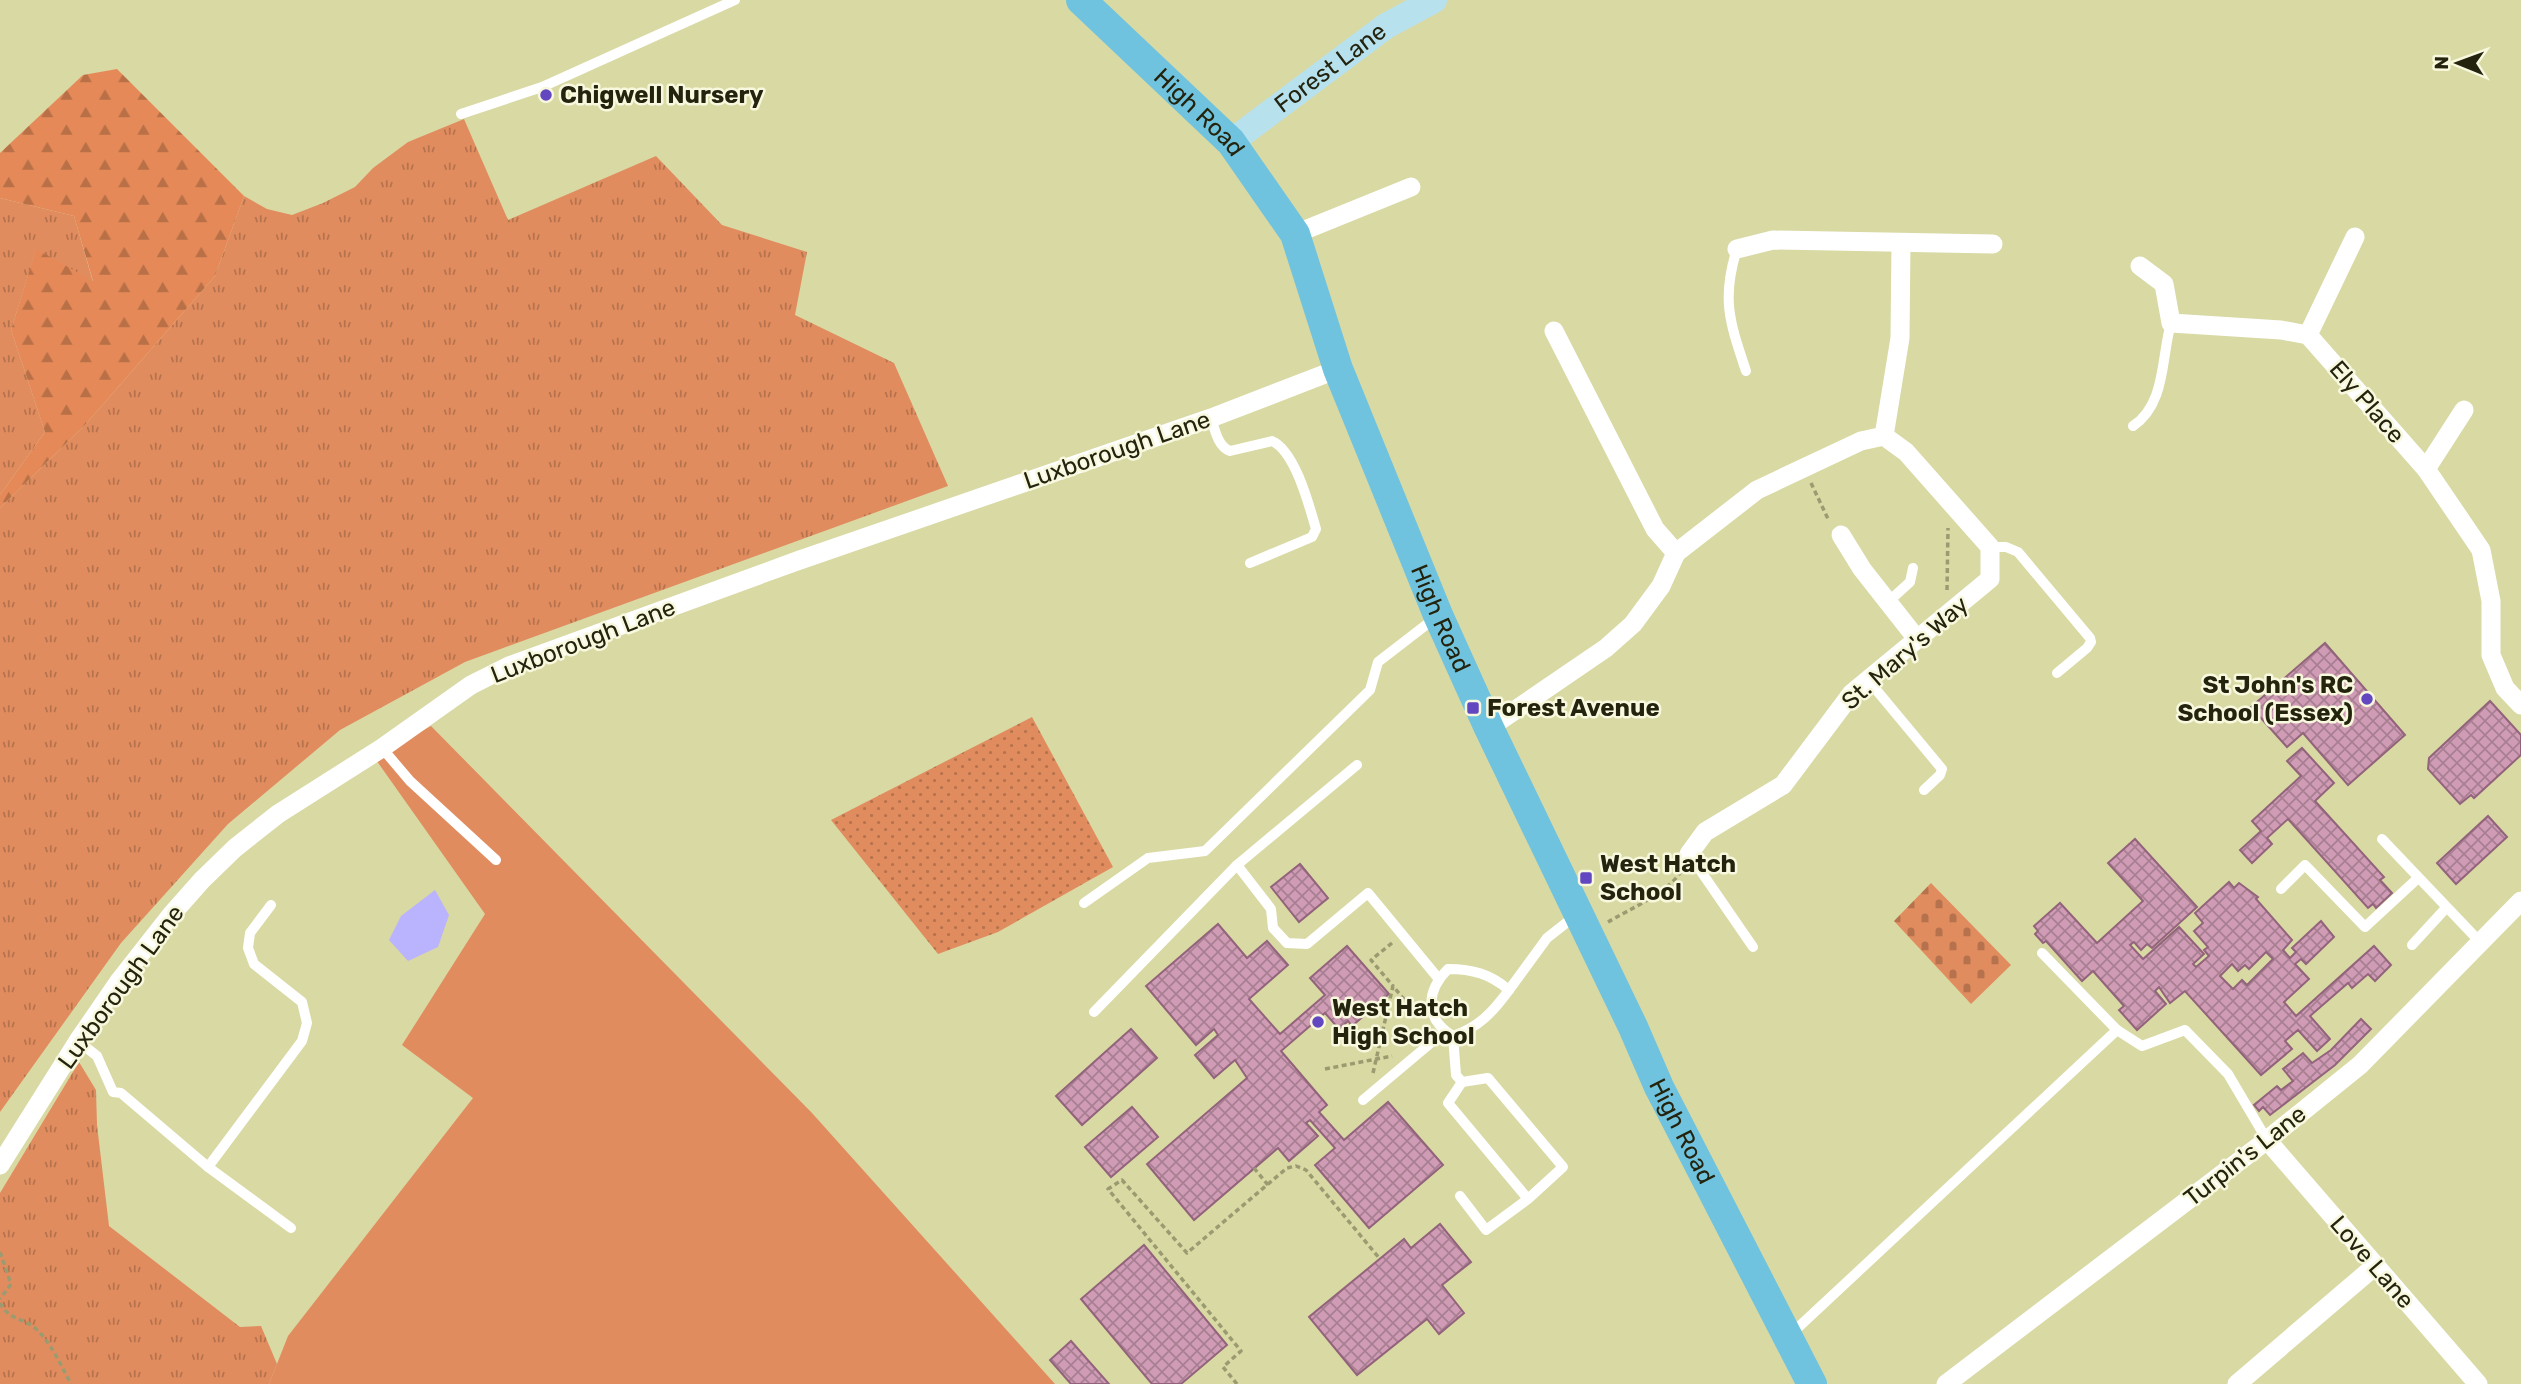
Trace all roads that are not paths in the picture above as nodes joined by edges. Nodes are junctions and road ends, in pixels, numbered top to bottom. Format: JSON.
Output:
{"nodes":[{"id":1,"x":735,"y":0,"type":"edge"},
{"id":2,"x":1081,"y":0,"type":"edge"},
{"id":3,"x":1434,"y":0,"type":"edge"},
{"id":4,"x":461,"y":114,"type":"dead end"},
{"id":5,"x":1231,"y":142,"type":"junction"},
{"id":6,"x":1411,"y":187,"type":"dead end"},
{"id":7,"x":1296,"y":234,"type":"junction"},
{"id":8,"x":2355,"y":237,"type":"dead end"},
{"id":9,"x":1901,"y":243,"type":"junction"},
{"id":10,"x":1993,"y":244,"type":"dead end"},
{"id":11,"x":1737,"y":249,"type":"joint"},
{"id":12,"x":2140,"y":266,"type":"dead end"},
{"id":13,"x":2171,"y":323,"type":"junction"},
{"id":14,"x":1554,"y":331,"type":"dead end"},
{"id":15,"x":2308,"y":335,"type":"junction"},
{"id":16,"x":1338,"y":369,"type":"junction"},
{"id":17,"x":1746,"y":370,"type":"dead end"},
{"id":18,"x":2463,"y":410,"type":"dead end"},
{"id":19,"x":1211,"y":418,"type":"junction"},
{"id":20,"x":2133,"y":426,"type":"dead end"},
{"id":21,"x":1884,"y":436,"type":"junction"},
{"id":22,"x":2426,"y":469,"type":"junction"},
{"id":23,"x":1840,"y":536,"type":"road end"},
{"id":24,"x":1990,"y":547,"type":"junction"},
{"id":25,"x":1676,"y":553,"type":"junction"},
{"id":26,"x":1250,"y":563,"type":"dead end"},
{"id":27,"x":1913,"y":568,"type":"dead end"},
{"id":28,"x":1888,"y":602,"type":"junction"},
{"id":29,"x":1438,"y":615,"type":"junction"},
{"id":30,"x":1917,"y":639,"type":"junction"},
{"id":31,"x":2057,"y":673,"type":"dead end"},
{"id":32,"x":1868,"y":680,"type":"junction"},
{"id":33,"x":2521,"y":705,"type":"edge"},
{"id":34,"x":1489,"y":728,"type":"junction"},
{"id":35,"x":382,"y":748,"type":"junction"},
{"id":36,"x":1357,"y":765,"type":"dead end"},
{"id":37,"x":1924,"y":790,"type":"dead end"},
{"id":38,"x":2382,"y":839,"type":"dead end"},
{"id":39,"x":1689,"y":855,"type":"joint"},
{"id":40,"x":496,"y":860,"type":"dead end"},
{"id":41,"x":1237,"y":866,"type":"junction"},
{"id":42,"x":2417,"y":878,"type":"junction"},
{"id":43,"x":2281,"y":889,"type":"dead end"},
{"id":44,"x":1084,"y":903,"type":"dead end"},
{"id":45,"x":271,"y":905,"type":"dead end"},
{"id":46,"x":2446,"y":908,"type":"junction"},
{"id":47,"x":2518,"y":911,"type":"edge"},
{"id":48,"x":1583,"y":923,"type":"junction"},
{"id":49,"x":2481,"y":943,"type":"junction"},
{"id":50,"x":2412,"y":945,"type":"dead end"},
{"id":51,"x":1753,"y":947,"type":"dead end"},
{"id":52,"x":2042,"y":953,"type":"dead end"},
{"id":53,"x":1438,"y":978,"type":"junction"},
{"id":54,"x":1509,"y":990,"type":"junction"},
{"id":55,"x":1094,"y":1012,"type":"dead end"},
{"id":56,"x":2117,"y":1030,"type":"junction"},
{"id":57,"x":1449,"y":1034,"type":"junction"},
{"id":58,"x":78,"y":1041,"type":"junction"},
{"id":59,"x":1462,"y":1083,"type":"junction"},
{"id":60,"x":1366,"y":1098,"type":"road end"},
{"id":61,"x":2267,"y":1140,"type":"junction"},
{"id":62,"x":0,"y":1165,"type":"edge"},
{"id":63,"x":208,"y":1167,"type":"junction"},
{"id":64,"x":1460,"y":1196,"type":"dead end"},
{"id":65,"x":1528,"y":1199,"type":"junction"},
{"id":66,"x":291,"y":1228,"type":"dead end"},
{"id":67,"x":2375,"y":1266,"type":"junction"},
{"id":68,"x":1781,"y":1325,"type":"junction"},
{"id":69,"x":1812,"y":1384,"type":"edge"},
{"id":70,"x":1946,"y":1384,"type":"edge"},
{"id":71,"x":2237,"y":1384,"type":"edge"},
{"id":72,"x":2478,"y":1384,"type":"edge"}],
"edges":[{"from":1,"to":4,"type":"lane"},
{"from":2,"to":5,"type":"main road","name":"High Road"},
{"from":3,"to":5,"type":"street","name":"Forest Lane"},
{"from":5,"to":7,"type":"main road","name":"High Road"},
{"from":6,"to":7,"type":"street"},
{"from":7,"to":16,"type":"main road","name":"High Road"},
{"from":8,"to":15,"type":"street"},
{"from":9,"to":10,"type":"street"},
{"from":9,"to":11,"type":"street"},
{"from":9,"to":21,"type":"street"},
{"from":11,"to":17,"type":"lane"},
{"from":12,"to":13,"type":"street"},
{"from":13,"to":15,"type":"street"},
{"from":13,"to":20,"type":"lane"},
{"from":14,"to":25,"type":"street"},
{"from":15,"to":22,"type":"street","name":"Ely Place"},
{"from":16,"to":19,"type":"street","name":"Luxborough Lane"},
{"from":16,"to":29,"type":"main road","name":"High Road"},
{"from":18,"to":22,"type":"street","name":"Ely Place"},
{"from":19,"to":26,"type":"lane"},
{"from":19,"to":35,"type":"street","name":"Luxborough Lane"},
{"from":21,"to":24,"type":"street"},
{"from":21,"to":25,"type":"street"},
{"from":22,"to":33,"type":"street","name":"Ely Place"},
{"from":23,"to":28,"type":"street"},
{"from":24,"to":30,"type":"street","name":"St. Mary's Way"},
{"from":24,"to":31,"type":"lane"},
{"from":25,"to":34,"type":"street"},
{"from":27,"to":28,"type":"lane"},
{"from":28,"to":30,"type":"street"},
{"from":29,"to":34,"type":"main road","name":"High Road"},
{"from":29,"to":44,"type":"lane"},
{"from":30,"to":32,"type":"street","name":"St. Mary's Way"},
{"from":32,"to":37,"type":"lane"},
{"from":32,"to":39,"type":"street","name":"St. Mary's Way"},
{"from":34,"to":48,"type":"main road","name":"High Road"},
{"from":35,"to":40,"type":"lane"},
{"from":35,"to":58,"type":"street","name":"Luxborough Lane"},
{"from":36,"to":41,"type":"lane"},
{"from":38,"to":42,"type":"lane"},
{"from":39,"to":51,"type":"lane"},
{"from":41,"to":53,"type":"lane"},
{"from":41,"to":55,"type":"lane"},
{"from":42,"to":43,"type":"lane"},
{"from":42,"to":46,"type":"lane"},
{"from":45,"to":63,"type":"lane"},
{"from":46,"to":49,"type":"lane"},
{"from":46,"to":50,"type":"lane"},
{"from":47,"to":49,"type":"street","name":"Turpin's Lane"},
{"from":48,"to":54,"type":"lane"},
{"from":48,"to":68,"type":"main road","name":"High Road"},
{"from":49,"to":61,"type":"street","name":"Turpin's Lane"},
{"from":52,"to":56,"type":"lane"},
{"from":53,"to":54,"type":"lane"},
{"from":53,"to":57,"type":"lane"},
{"from":54,"to":57,"type":"lane"},
{"from":56,"to":61,"type":"lane"},
{"from":56,"to":68,"type":"lane"},
{"from":57,"to":59,"type":"lane"},
{"from":57,"to":60,"type":"lane"},
{"from":58,"to":62,"type":"street","name":"Luxborough Lane"},
{"from":58,"to":63,"type":"lane"},
{"from":59,"to":65,"type":"lane"},
{"from":59,"to":65,"type":"lane"},
{"from":61,"to":67,"type":"street","name":"Love Lane"},
{"from":61,"to":70,"type":"street","name":"Turpin's Lane"},
{"from":63,"to":66,"type":"lane"},
{"from":64,"to":65,"type":"lane"},
{"from":67,"to":71,"type":"street"},
{"from":67,"to":72,"type":"street","name":"Love Lane"},
{"from":68,"to":69,"type":"main road","name":"High Road"}]}
